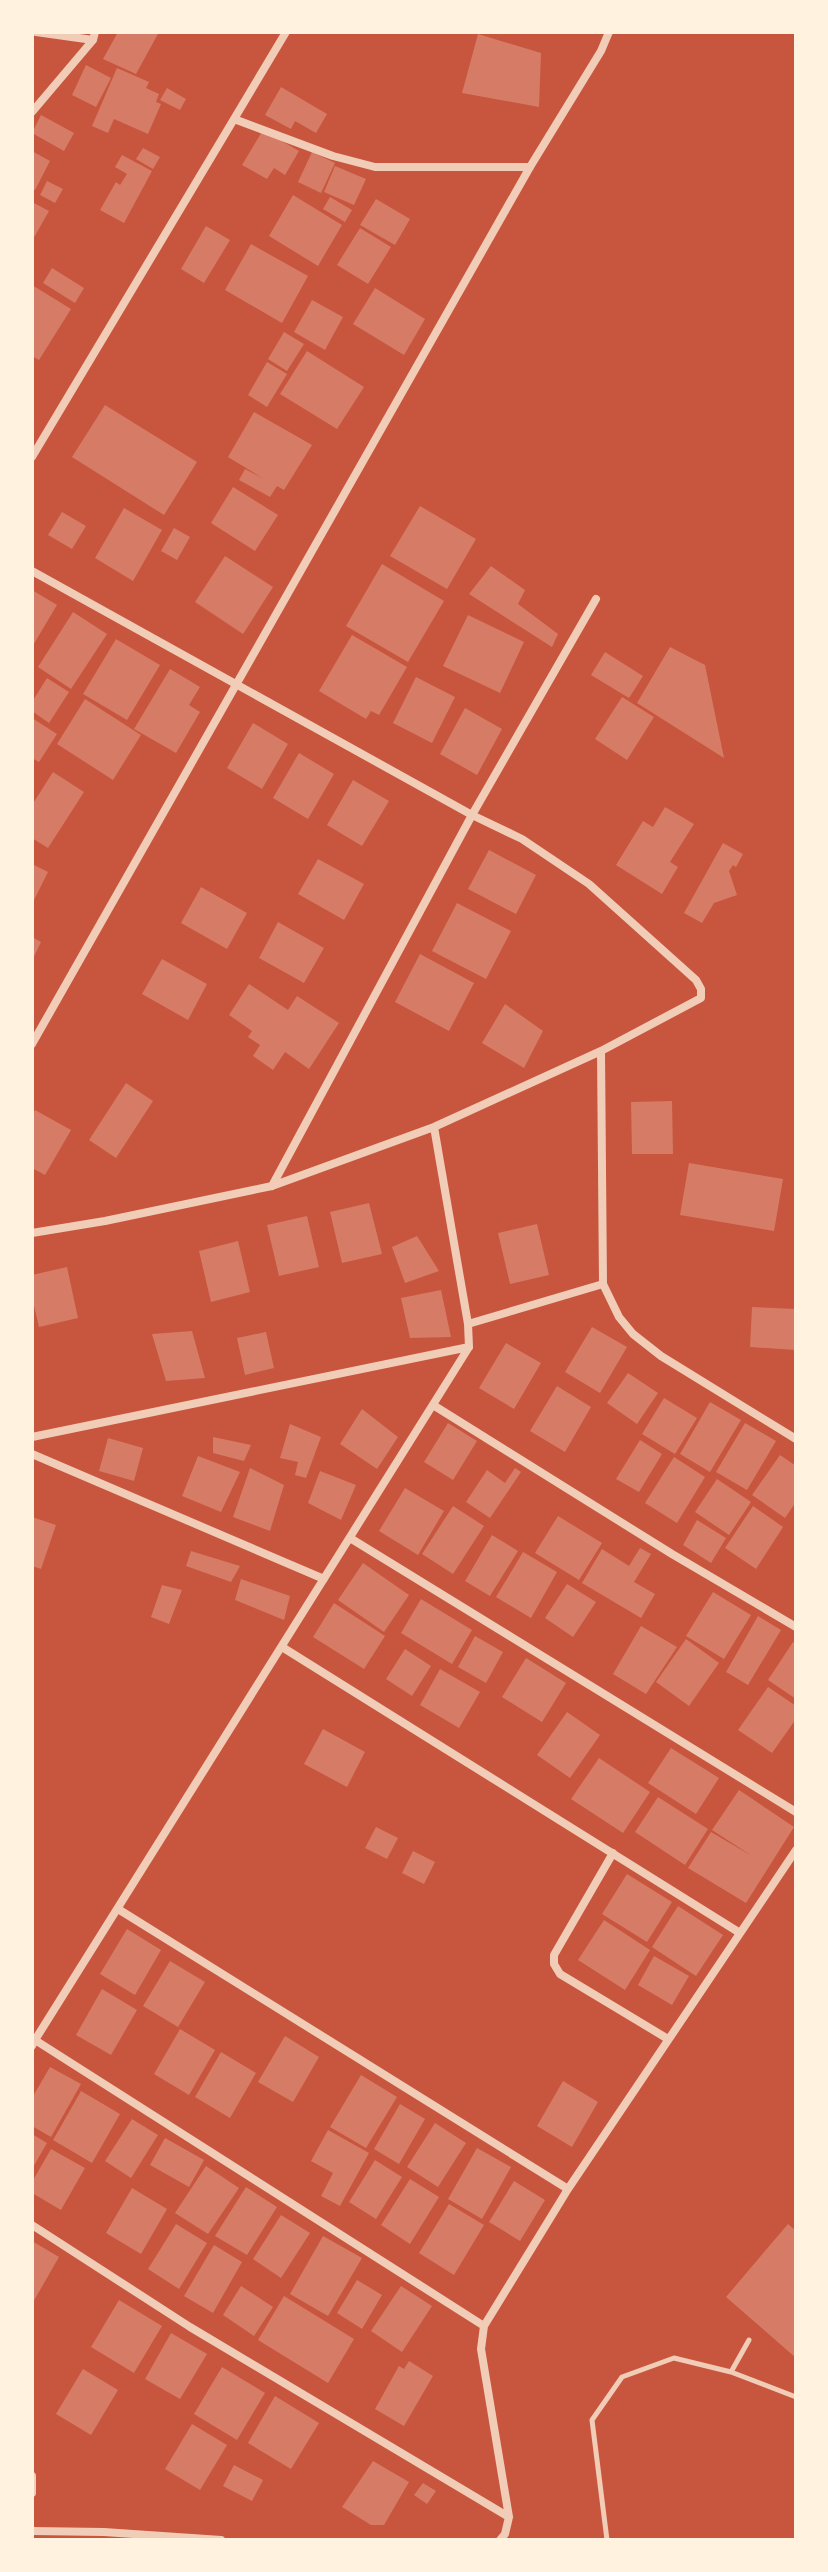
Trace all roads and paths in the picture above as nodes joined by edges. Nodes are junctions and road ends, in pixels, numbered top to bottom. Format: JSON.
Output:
{"nodes":[{"id":1,"x":36,"y":32,"type":"edge"},
{"id":2,"x":286,"y":32,"type":"edge"},
{"id":3,"x":609,"y":32,"type":"edge"},
{"id":4,"x":94,"y":36,"type":"edge"},
{"id":5,"x":32,"y":112,"type":"edge"},
{"id":6,"x":234,"y":119,"type":"junction"},
{"id":7,"x":530,"y":167,"type":"junction"},
{"id":8,"x":32,"y":457,"type":"edge"},
{"id":9,"x":32,"y":571,"type":"edge"},
{"id":10,"x":596,"y":599,"type":"dead end"},
{"id":11,"x":237,"y":683,"type":"junction"},
{"id":12,"x":472,"y":815,"type":"junction"},
{"id":13,"x":32,"y":1044,"type":"edge"},
{"id":14,"x":601,"y":1051,"type":"junction"},
{"id":15,"x":434,"y":1127,"type":"junction"},
{"id":16,"x":272,"y":1186,"type":"junction"},
{"id":17,"x":32,"y":1233,"type":"edge"},
{"id":18,"x":603,"y":1284,"type":"junction"},
{"id":19,"x":468,"y":1324,"type":"junction"},
{"id":20,"x":469,"y":1347,"type":"junction"},
{"id":21,"x":433,"y":1405,"type":"junction"},
{"id":22,"x":32,"y":1437,"type":"edge"},
{"id":23,"x":796,"y":1439,"type":"edge"},
{"id":24,"x":32,"y":1454,"type":"edge"},
{"id":25,"x":350,"y":1538,"type":"junction"},
{"id":26,"x":324,"y":1579,"type":"junction"},
{"id":27,"x":796,"y":1627,"type":"edge"},
{"id":28,"x":282,"y":1647,"type":"junction"},
{"id":29,"x":796,"y":1812,"type":"edge"},
{"id":30,"x":796,"y":1850,"type":"edge"},
{"id":31,"x":613,"y":1853,"type":"junction"},
{"id":32,"x":118,"y":1909,"type":"junction"},
{"id":33,"x":740,"y":1933,"type":"junction"},
{"id":34,"x":668,"y":2039,"type":"junction"},
{"id":35,"x":34,"y":2043,"type":"edge"},
{"id":36,"x":568,"y":2189,"type":"junction"},
{"id":37,"x":32,"y":2225,"type":"edge"},
{"id":38,"x":484,"y":2326,"type":"junction"},
{"id":39,"x":749,"y":2340,"type":"dead end"},
{"id":40,"x":731,"y":2372,"type":"junction"},
{"id":41,"x":796,"y":2397,"type":"edge"},
{"id":42,"x":32,"y":2476,"type":"edge"},
{"id":43,"x":32,"y":2493,"type":"edge"},
{"id":44,"x":509,"y":2517,"type":"junction"},
{"id":45,"x":32,"y":2531,"type":"edge"},
{"id":46,"x":104,"y":2536,"type":"edge"},
{"id":47,"x":212,"y":2540,"type":"edge"},
{"id":48,"x":221,"y":2540,"type":"edge"},
{"id":49,"x":500,"y":2540,"type":"edge"},
{"id":50,"x":607,"y":2540,"type":"edge"}],
"edges":[{"from":1,"to":4,"type":"street"},
{"from":2,"to":6,"type":"street"},
{"from":3,"to":7,"type":"street"},
{"from":4,"to":5,"type":"street"},
{"from":6,"to":7,"type":"street"},
{"from":6,"to":8,"type":"street"},
{"from":7,"to":11,"type":"street"},
{"from":9,"to":11,"type":"street"},
{"from":10,"to":12,"type":"street"},
{"from":11,"to":12,"type":"street"},
{"from":11,"to":13,"type":"street"},
{"from":12,"to":14,"type":"street"},
{"from":12,"to":16,"type":"street"},
{"from":14,"to":15,"type":"street"},
{"from":14,"to":18,"type":"street"},
{"from":15,"to":16,"type":"street"},
{"from":15,"to":19,"type":"street"},
{"from":16,"to":17,"type":"street"},
{"from":18,"to":19,"type":"street"},
{"from":18,"to":23,"type":"street"},
{"from":19,"to":20,"type":"street"},
{"from":20,"to":21,"type":"street"},
{"from":20,"to":22,"type":"street"},
{"from":21,"to":25,"type":"street"},
{"from":21,"to":27,"type":"street"},
{"from":24,"to":26,"type":"street"},
{"from":25,"to":26,"type":"street"},
{"from":25,"to":29,"type":"street"},
{"from":26,"to":28,"type":"street"},
{"from":28,"to":31,"type":"street"},
{"from":28,"to":32,"type":"street"},
{"from":30,"to":33,"type":"street"},
{"from":31,"to":33,"type":"street"},
{"from":31,"to":34,"type":"street"},
{"from":32,"to":35,"type":"street"},
{"from":32,"to":36,"type":"street"},
{"from":33,"to":34,"type":"street"},
{"from":34,"to":36,"type":"street"},
{"from":35,"to":38,"type":"street"},
{"from":36,"to":38,"type":"street"},
{"from":37,"to":44,"type":"street"},
{"from":38,"to":44,"type":"street"},
{"from":39,"to":40,"type":"lane"},
{"from":40,"to":41,"type":"lane"},
{"from":40,"to":50,"type":"lane"},
{"from":42,"to":43,"type":"street"},
{"from":44,"to":49,"type":"street"},
{"from":45,"to":46,"type":"street"},
{"from":46,"to":47,"type":"street"},
{"from":47,"to":48,"type":"street"}]}
